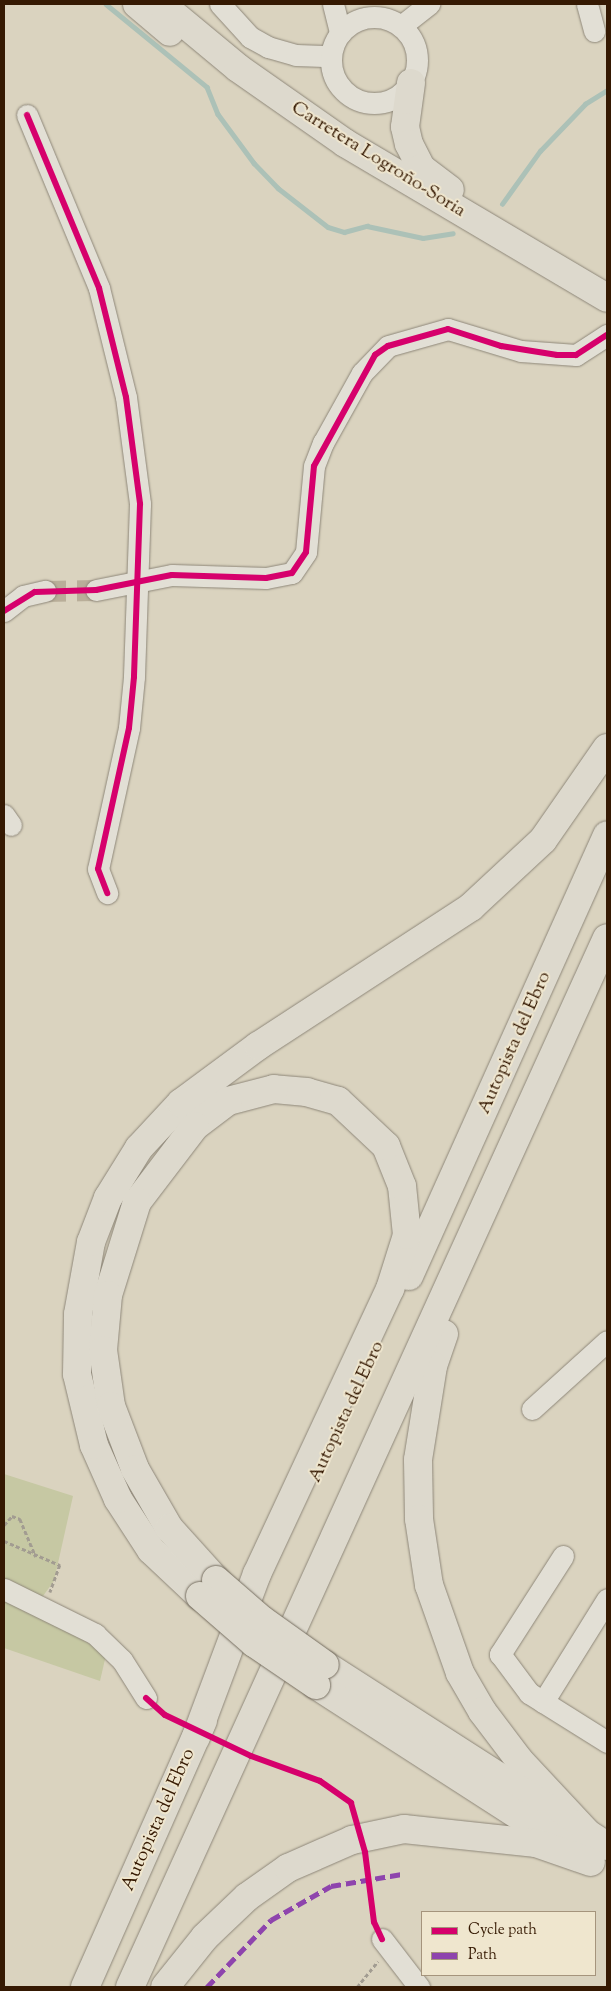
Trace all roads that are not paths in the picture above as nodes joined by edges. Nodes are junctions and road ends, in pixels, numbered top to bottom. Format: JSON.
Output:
{"nodes":[{"id":1,"x":137,"y":4,"type":"edge"},
{"id":2,"x":161,"y":4,"type":"edge"},
{"id":3,"x":220,"y":4,"type":"edge"},
{"id":4,"x":333,"y":4,"type":"edge"},
{"id":5,"x":342,"y":4,"type":"edge"},
{"id":6,"x":587,"y":4,"type":"edge"},
{"id":7,"x":413,"y":12,"type":"edge"},
{"id":8,"x":366,"y":17,"type":"junction"},
{"id":9,"x":594,"y":31,"type":"dead end"},
{"id":10,"x":340,"y":33,"type":"junction"},
{"id":11,"x":331,"y":56,"type":"junction"},
{"id":12,"x":411,"y":84,"type":"junction"},
{"id":13,"x":27,"y":115,"type":"dead end"},
{"id":14,"x":345,"y":143,"type":"junction"},
{"id":15,"x":602,"y":295,"type":"edge"},
{"id":16,"x":607,"y":335,"type":"edge"},
{"id":17,"x":141,"y":581,"type":"junction"},
{"id":18,"x":96,"y":590,"type":"tunnel mouth"},
{"id":19,"x":45,"y":591,"type":"tunnel mouth"},
{"id":20,"x":6,"y":604,"type":"edge"},
{"id":21,"x":607,"y":748,"type":"edge"},
{"id":22,"x":607,"y":835,"type":"edge"},
{"id":23,"x":107,"y":893,"type":"dead end"},
{"id":24,"x":607,"y":938,"type":"edge"},
{"id":25,"x":607,"y":970,"type":"edge"},
{"id":26,"x":607,"y":1341,"type":"edge"},
{"id":27,"x":532,"y":1409,"type":"dead end"},
{"id":28,"x":562,"y":1556,"type":"dead end"},
{"id":29,"x":208,"y":1588,"type":"junction"},
{"id":30,"x":4,"y":1589,"type":"edge"},
{"id":31,"x":607,"y":1599,"type":"edge"},
{"id":32,"x":146,"y":1698,"type":"dead end"},
{"id":33,"x":543,"y":1702,"type":"junction"},
{"id":34,"x":196,"y":1737,"type":"junction"},
{"id":35,"x":607,"y":1742,"type":"edge"},
{"id":36,"x":599,"y":1854,"type":"edge"},
{"id":37,"x":385,"y":1944,"type":"road end"},
{"id":38,"x":84,"y":1987,"type":"edge"},
{"id":39,"x":130,"y":1987,"type":"edge"},
{"id":40,"x":165,"y":1987,"type":"edge"},
{"id":41,"x":419,"y":1987,"type":"edge"}],
"edges":[{"from":1,"to":14,"type":"highway"},
{"from":2,"to":14,"type":"highway","name":"Carretera Logroño-Soria"},
{"from":3,"to":11,"type":"street"},
{"from":4,"to":10,"type":"street"},
{"from":5,"to":8,"type":"street"},
{"from":6,"to":9,"type":"street"},
{"from":7,"to":8,"type":"street"},
{"from":7,"to":12,"type":"street"},
{"from":8,"to":10,"type":"street"},
{"from":10,"to":11,"type":"street"},
{"from":11,"to":12,"type":"street"},
{"from":12,"to":15,"type":"highway"},
{"from":13,"to":17,"type":"street"},
{"from":14,"to":15,"type":"highway","name":"Carretera Logroño-Soria"},
{"from":16,"to":17,"type":"street"},
{"from":17,"to":18,"type":"street"},
{"from":17,"to":23,"type":"street"},
{"from":19,"to":20,"type":"street"},
{"from":21,"to":29,"type":"highway"},
{"from":22,"to":34,"type":"highway","name":"Autopista del Ebro"},
{"from":24,"to":39,"type":"highway"},
{"from":25,"to":36,"type":"highway"},
{"from":26,"to":27,"type":"street"},
{"from":28,"to":33,"type":"street"},
{"from":29,"to":34,"type":"highway"},
{"from":29,"to":36,"type":"highway","bridge":true},
{"from":30,"to":32,"type":"street"},
{"from":31,"to":33,"type":"street"},
{"from":33,"to":35,"type":"street"},
{"from":34,"to":38,"type":"highway","name":"Autopista del Ebro"},
{"from":36,"to":40,"type":"highway"},
{"from":37,"to":41,"type":"street"}]}
